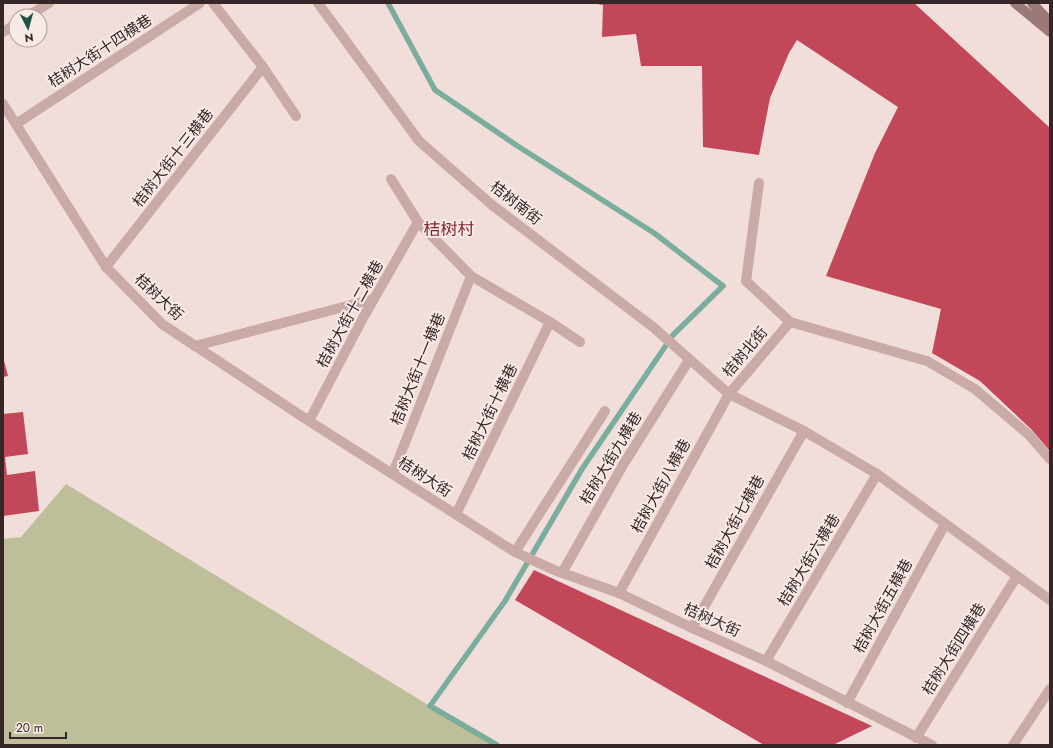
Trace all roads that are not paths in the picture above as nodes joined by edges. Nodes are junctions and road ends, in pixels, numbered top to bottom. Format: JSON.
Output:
{"nodes":[{"id":1,"x":200,"y":3,"type":"edge"},
{"id":2,"x":213,"y":3,"type":"edge"},
{"id":3,"x":318,"y":3,"type":"edge"},
{"id":4,"x":1015,"y":3,"type":"edge"},
{"id":5,"x":1032,"y":3,"type":"edge"},
{"id":6,"x":1050,"y":22,"type":"edge"},
{"id":7,"x":1050,"y":32,"type":"edge"},
{"id":8,"x":263,"y":67,"type":"junction"},
{"id":9,"x":3,"y":104,"type":"edge"},
{"id":10,"x":296,"y":116,"type":"dead end"},
{"id":11,"x":16,"y":124,"type":"junction"},
{"id":12,"x":391,"y":179,"type":"dead end"},
{"id":13,"x":759,"y":184,"type":"dead end"},
{"id":14,"x":418,"y":222,"type":"junction"},
{"id":15,"x":106,"y":267,"type":"junction"},
{"id":16,"x":471,"y":276,"type":"junction"},
{"id":17,"x":374,"y":299,"type":"junction"},
{"id":18,"x":550,"y":322,"type":"junction"},
{"id":19,"x":790,"y":322,"type":"junction"},
{"id":20,"x":580,"y":342,"type":"dead end"},
{"id":21,"x":196,"y":346,"type":"junction"},
{"id":22,"x":687,"y":357,"type":"junction"},
{"id":23,"x":729,"y":394,"type":"junction"},
{"id":24,"x":605,"y":411,"type":"dead end"},
{"id":25,"x":309,"y":421,"type":"junction"},
{"id":26,"x":804,"y":431,"type":"junction"},
{"id":27,"x":1050,"y":459,"type":"edge"},
{"id":28,"x":392,"y":474,"type":"junction"},
{"id":29,"x":877,"y":474,"type":"junction"},
{"id":30,"x":456,"y":514,"type":"junction"},
{"id":31,"x":946,"y":524,"type":"junction"},
{"id":32,"x":515,"y":552,"type":"junction"},
{"id":33,"x":558,"y":571,"type":"junction"},
{"id":34,"x":1017,"y":576,"type":"junction"},
{"id":35,"x":619,"y":593,"type":"junction"},
{"id":36,"x":1050,"y":600,"type":"edge"},
{"id":37,"x":692,"y":628,"type":"junction"},
{"id":38,"x":766,"y":661,"type":"junction"},
{"id":39,"x":1050,"y":689,"type":"edge"},
{"id":40,"x":847,"y":703,"type":"junction"},
{"id":41,"x":916,"y":738,"type":"junction"},
{"id":42,"x":932,"y":745,"type":"edge"},
{"id":43,"x":1013,"y":745,"type":"edge"}],
"edges":[{"from":1,"to":11,"type":"street","name":"桔树大街十四横巷"},
{"from":2,"to":8,"type":"street"},
{"from":3,"to":22,"type":"street","name":"桔树南街"},
{"from":4,"to":7,"type":"main road"},
{"from":5,"to":6,"type":"main road"},
{"from":8,"to":10,"type":"street"},
{"from":8,"to":15,"type":"street","name":"桔树大街十三横巷"},
{"from":9,"to":11,"type":"street","name":"桔树大街"},
{"from":11,"to":15,"type":"street","name":"桔树大街"},
{"from":12,"to":14,"type":"street"},
{"from":13,"to":19,"type":"street"},
{"from":14,"to":16,"type":"street"},
{"from":14,"to":17,"type":"street","name":"桔树大街十二横巷"},
{"from":15,"to":21,"type":"street","name":"桔树大街"},
{"from":16,"to":18,"type":"street"},
{"from":16,"to":28,"type":"street","name":"桔树大街十一横巷"},
{"from":17,"to":21,"type":"street"},
{"from":17,"to":25,"type":"street","name":"桔树大街十二横巷"},
{"from":18,"to":20,"type":"street"},
{"from":18,"to":30,"type":"street","name":"桔树大街十横巷"},
{"from":19,"to":23,"type":"street","name":"桔树北街"},
{"from":19,"to":27,"type":"street"},
{"from":21,"to":25,"type":"street","name":"桔树大街"},
{"from":22,"to":23,"type":"street","name":"桔树南街"},
{"from":22,"to":33,"type":"street","name":"桔树大街九横巷"},
{"from":23,"to":26,"type":"street","name":"桔树北街"},
{"from":23,"to":35,"type":"street","name":"桔树大街八横巷"},
{"from":24,"to":32,"type":"street"},
{"from":25,"to":28,"type":"street","name":"桔树大街"},
{"from":26,"to":29,"type":"street","name":"桔树北街"},
{"from":26,"to":37,"type":"street","name":"桔树大街七横巷"},
{"from":28,"to":30,"type":"street","name":"桔树大街"},
{"from":29,"to":31,"type":"street","name":"桔树北街"},
{"from":29,"to":38,"type":"street","name":"桔树大街六横巷"},
{"from":30,"to":32,"type":"street","name":"桔树大街"},
{"from":31,"to":34,"type":"street","name":"桔树北街"},
{"from":31,"to":40,"type":"street","name":"桔树大街五横巷"},
{"from":32,"to":33,"type":"street","name":"桔树大街"},
{"from":33,"to":35,"type":"street","name":"桔树大街"},
{"from":34,"to":36,"type":"street","name":"桔树北街"},
{"from":34,"to":41,"type":"street","name":"桔树大街四横巷"},
{"from":35,"to":37,"type":"street","name":"桔树大街"},
{"from":37,"to":38,"type":"street","name":"桔树大街"},
{"from":38,"to":40,"type":"street","name":"桔树大街"},
{"from":39,"to":43,"type":"street"},
{"from":40,"to":41,"type":"street","name":"桔树大街"},
{"from":41,"to":42,"type":"street","name":"桔树大街"}]}
